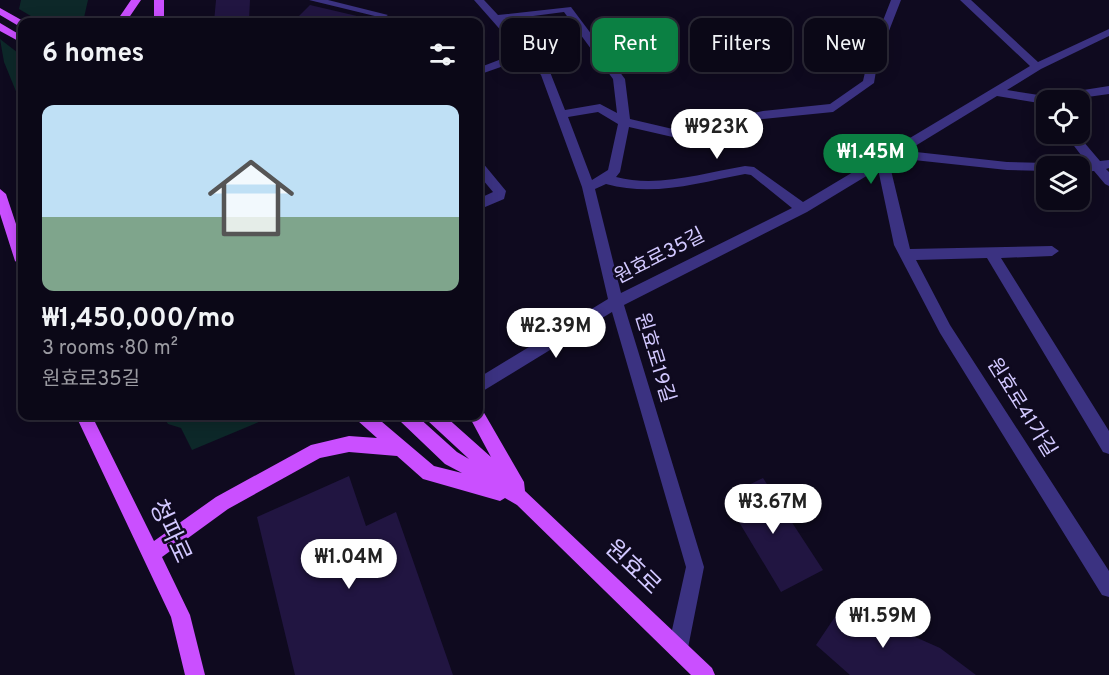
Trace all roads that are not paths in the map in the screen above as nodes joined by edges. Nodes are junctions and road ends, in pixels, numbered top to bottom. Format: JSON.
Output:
{"nodes":[{"id":1,"x":136,"y":0,"type":"edge"},
{"id":2,"x":159,"y":0,"type":"edge"},
{"id":3,"x":314,"y":0,"type":"edge"},
{"id":4,"x":479,"y":0,"type":"edge"},
{"id":5,"x":896,"y":0,"type":"edge"},
{"id":6,"x":965,"y":0,"type":"edge"},
{"id":7,"x":0,"y":11,"type":"edge"},
{"id":8,"x":383,"y":15,"type":"dead end"},
{"id":9,"x":125,"y":18,"type":"edge"},
{"id":10,"x":133,"y":18,"type":"edge"},
{"id":11,"x":159,"y":18,"type":"edge"},
{"id":12,"x":496,"y":18,"type":"junction"},
{"id":13,"x":18,"y":22,"type":"edge"},
{"id":14,"x":501,"y":24,"type":"edge"},
{"id":15,"x":0,"y":26,"type":"edge"},
{"id":16,"x":1109,"y":32,"type":"edge"},
{"id":17,"x":18,"y":37,"type":"edge"},
{"id":18,"x":501,"y":63,"type":"edge"},
{"id":19,"x":1037,"y":68,"type":"junction"},
{"id":20,"x":483,"y":70,"type":"edge"},
{"id":21,"x":544,"y":72,"type":"edge"},
{"id":22,"x":1109,"y":90,"type":"edge"},
{"id":23,"x":996,"y":92,"type":"junction"},
{"id":24,"x":1090,"y":93,"type":"edge"},
{"id":25,"x":1036,"y":99,"type":"edge"},
{"id":26,"x":560,"y":115,"type":"junction"},
{"id":27,"x":624,"y":122,"type":"junction"},
{"id":28,"x":1081,"y":144,"type":"edge"},
{"id":29,"x":888,"y":157,"type":"junction"},
{"id":30,"x":1103,"y":165,"type":"edge"},
{"id":31,"x":1036,"y":167,"type":"edge"},
{"id":32,"x":483,"y":171,"type":"edge"},
{"id":33,"x":605,"y":179,"type":"junction"},
{"id":34,"x":1109,"y":181,"type":"edge"},
{"id":35,"x":588,"y":187,"type":"junction"},
{"id":36,"x":0,"y":194,"type":"edge"},
{"id":37,"x":483,"y":203,"type":"edge"},
{"id":38,"x":802,"y":209,"type":"junction"},
{"id":39,"x":18,"y":249,"type":"edge"},
{"id":40,"x":1052,"y":251,"type":"dead end"},
{"id":41,"x":992,"y":253,"type":"junction"},
{"id":42,"x":907,"y":255,"type":"junction"},
{"id":43,"x":616,"y":302,"type":"junction"},
{"id":44,"x":483,"y":384,"type":"edge"},
{"id":45,"x":86,"y":420,"type":"edge"},
{"id":46,"x":368,"y":420,"type":"edge"},
{"id":47,"x":410,"y":420,"type":"edge"},
{"id":48,"x":438,"y":420,"type":"edge"},
{"id":49,"x":479,"y":420,"type":"edge"},
{"id":50,"x":1109,"y":447,"type":"edge"},
{"id":51,"x":400,"y":448,"type":"junction"},
{"id":52,"x":523,"y":499,"type":"junction"},
{"id":53,"x":152,"y":553,"type":"junction"},
{"id":54,"x":1108,"y":583,"type":"edge"},
{"id":55,"x":678,"y":648,"type":"junction"},
{"id":56,"x":195,"y":675,"type":"edge"},
{"id":57,"x":705,"y":675,"type":"edge"}],
"edges":[{"from":1,"to":9,"type":"main road"},
{"from":1,"to":10,"type":"main road"},
{"from":2,"to":11,"type":"main road"},
{"from":3,"to":8,"type":"street"},
{"from":4,"to":12,"type":"street","name":"원효로19길"},
{"from":5,"to":27,"type":"street"},
{"from":6,"to":19,"type":"street"},
{"from":7,"to":13,"type":"main road"},
{"from":12,"to":14,"type":"street","name":"원효로19길"},
{"from":12,"to":27,"type":"street"},
{"from":15,"to":17,"type":"main road"},
{"from":16,"to":19,"type":"street","name":"원효로35길"},
{"from":18,"to":20,"type":"street"},
{"from":19,"to":23,"type":"street","name":"원효로35길"},
{"from":21,"to":26,"type":"street","name":"원효로19길"},
{"from":22,"to":24,"type":"street"},
{"from":23,"to":25,"type":"street"},
{"from":23,"to":29,"type":"street","name":"원효로35길"},
{"from":26,"to":27,"type":"street"},
{"from":26,"to":35,"type":"street","name":"원효로19길"},
{"from":27,"to":33,"type":"street"},
{"from":28,"to":30,"type":"street"},
{"from":29,"to":31,"type":"street"},
{"from":29,"to":38,"type":"street","name":"원효로35길"},
{"from":29,"to":42,"type":"street","name":"원효로41가길"},
{"from":30,"to":34,"type":"street"},
{"from":32,"to":37,"type":"street"},
{"from":33,"to":35,"type":"street"},
{"from":33,"to":38,"type":"street"},
{"from":35,"to":43,"type":"street","name":"원효로19길"},
{"from":36,"to":39,"type":"main road"},
{"from":38,"to":43,"type":"street","name":"원효로35길"},
{"from":40,"to":41,"type":"street"},
{"from":41,"to":42,"type":"street"},
{"from":41,"to":50,"type":"street"},
{"from":42,"to":54,"type":"street","name":"원효로41가길"},
{"from":43,"to":44,"type":"street","name":"원효로35길"},
{"from":43,"to":55,"type":"street","name":"원효로19길"},
{"from":45,"to":53,"type":"main road","name":"청파로"},
{"from":46,"to":51,"type":"main road","name":"원효로"},
{"from":47,"to":52,"type":"main road","name":"원효로"},
{"from":48,"to":52,"type":"main road"},
{"from":49,"to":52,"type":"main road","name":"원효로"},
{"from":51,"to":52,"type":"main road","name":"원효로"},
{"from":51,"to":53,"type":"main road"},
{"from":52,"to":55,"type":"main road","name":"원효로"},
{"from":53,"to":56,"type":"main road","name":"청파로"},
{"from":55,"to":57,"type":"main road","name":"원효로"}]}
